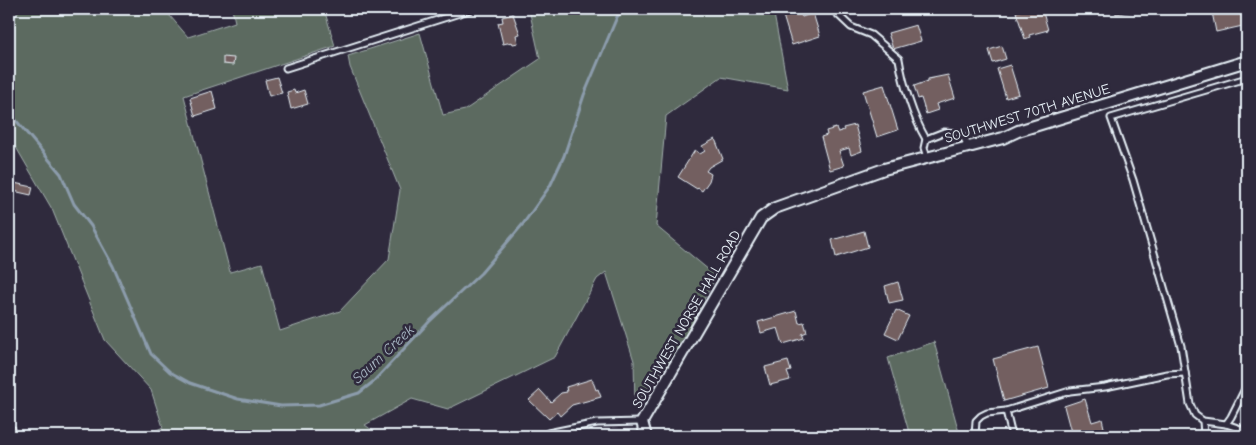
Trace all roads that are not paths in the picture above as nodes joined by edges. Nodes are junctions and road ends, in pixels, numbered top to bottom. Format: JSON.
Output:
{"nodes":[{"id":1,"x":472,"y":9,"type":"edge"},
{"id":2,"x":832,"y":9,"type":"edge"},
{"id":3,"x":1247,"y":61,"type":"edge"},
{"id":4,"x":286,"y":68,"type":"dead end"},
{"id":5,"x":1247,"y":79,"type":"edge"},
{"id":6,"x":926,"y":139,"type":"junction"},
{"id":7,"x":969,"y":147,"type":"junction"},
{"id":8,"x":927,"y":157,"type":"junction"},
{"id":9,"x":761,"y":218,"type":"joint"},
{"id":10,"x":1185,"y":373,"type":"junction"},
{"id":11,"x":1247,"y":385,"type":"edge"},
{"id":12,"x":1006,"y":411,"type":"junction"},
{"id":13,"x":1203,"y":421,"type":"junction"},
{"id":14,"x":642,"y":422,"type":"junction"},
{"id":15,"x":1226,"y":424,"type":"junction"},
{"id":16,"x":1247,"y":431,"type":"edge"},
{"id":17,"x":548,"y":433,"type":"dead end"},
{"id":18,"x":646,"y":436,"type":"edge"},
{"id":19,"x":975,"y":436,"type":"edge"},
{"id":20,"x":1012,"y":436,"type":"edge"},
{"id":21,"x":1204,"y":436,"type":"edge"}],
"edges":[{"from":1,"to":4,"type":"lane"},
{"from":2,"to":6,"type":"lane"},
{"from":3,"to":7,"type":"street","name":"SOUTHWEST 70TH AVENUE"},
{"from":5,"to":10,"type":"lane"},
{"from":6,"to":7,"type":"lane"},
{"from":6,"to":8,"type":"lane"},
{"from":7,"to":8,"type":"street","name":"SOUTHWEST 70TH AVENUE"},
{"from":8,"to":9,"type":"street","name":"SOUTHWEST 70TH AVENUE"},
{"from":9,"to":14,"type":"street","name":"SOUTHWEST NORSE HALL ROAD"},
{"from":10,"to":12,"type":"lane"},
{"from":10,"to":13,"type":"lane"},
{"from":11,"to":15,"type":"lane"},
{"from":12,"to":19,"type":"lane"},
{"from":12,"to":20,"type":"lane"},
{"from":13,"to":15,"type":"lane"},
{"from":13,"to":21,"type":"lane"},
{"from":14,"to":17,"type":"lane"},
{"from":14,"to":18,"type":"street","name":"SOUTHWEST NORSE HALL ROAD"},
{"from":15,"to":16,"type":"lane"}]}
